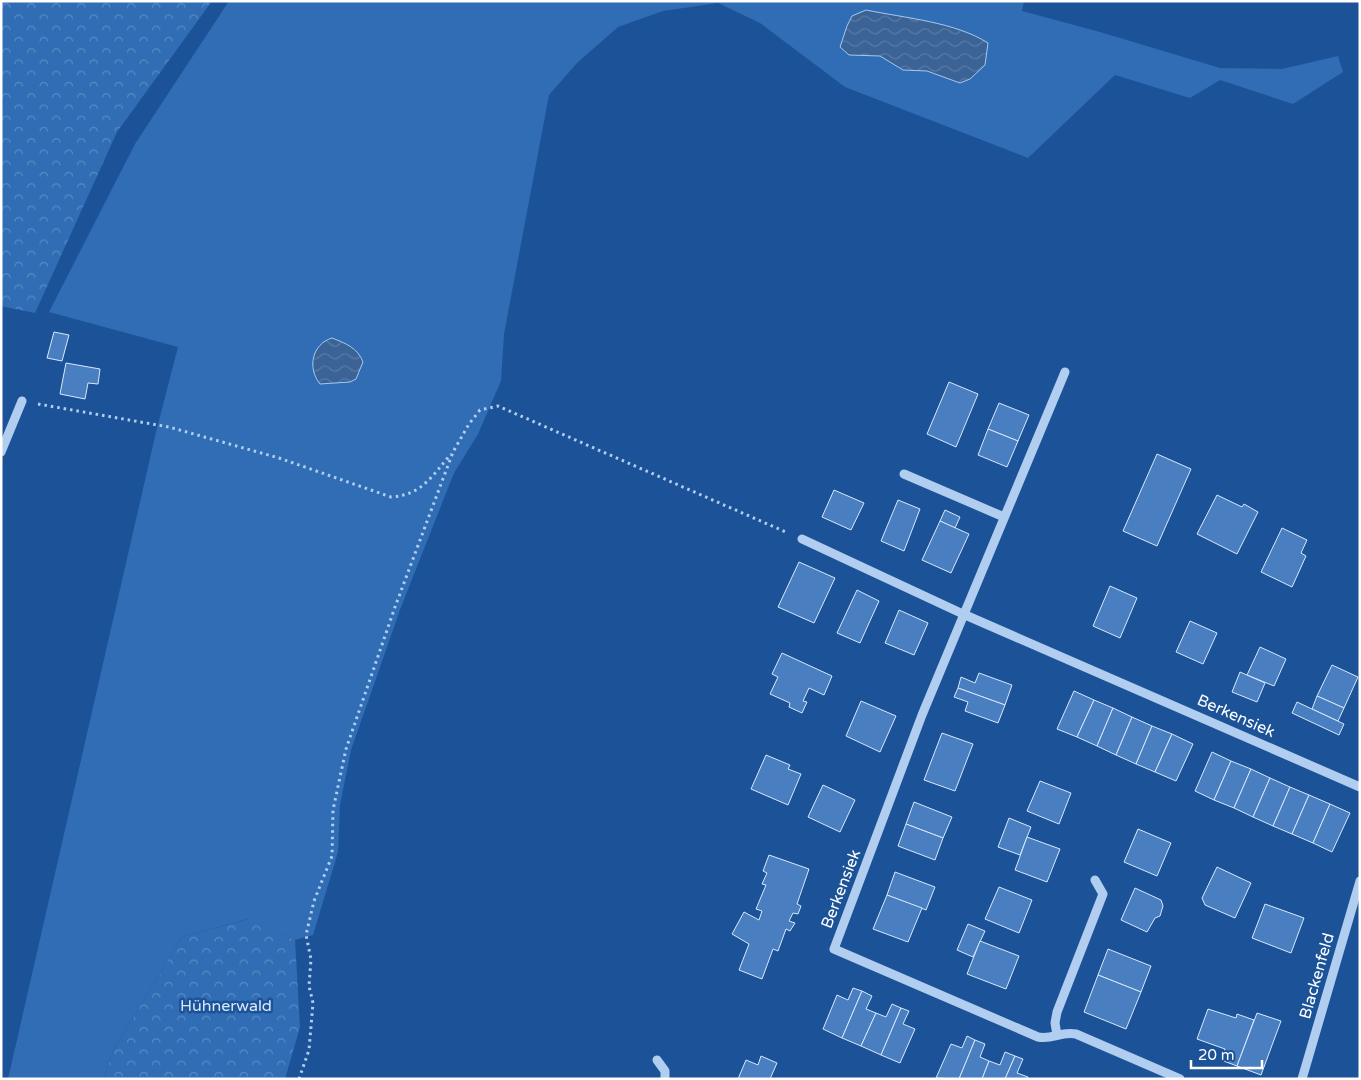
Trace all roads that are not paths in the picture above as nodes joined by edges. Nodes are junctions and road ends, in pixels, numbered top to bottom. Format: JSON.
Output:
{"nodes":[{"id":1,"x":1065,"y":372,"type":"dead end"},
{"id":2,"x":22,"y":401,"type":"road end"},
{"id":3,"x":1,"y":452,"type":"edge"},
{"id":4,"x":904,"y":474,"type":"dead end"},
{"id":5,"x":1004,"y":517,"type":"junction"},
{"id":6,"x":802,"y":539,"type":"road end"},
{"id":7,"x":963,"y":614,"type":"junction"},
{"id":8,"x":1360,"y":787,"type":"edge"},
{"id":9,"x":1095,"y":880,"type":"dead end"},
{"id":10,"x":1360,"y":881,"type":"edge"},
{"id":11,"x":1057,"y":1035,"type":"junction"},
{"id":12,"x":657,"y":1060,"type":"dead end"},
{"id":13,"x":665,"y":1079,"type":"edge"},
{"id":14,"x":1180,"y":1079,"type":"edge"},
{"id":15,"x":1302,"y":1079,"type":"edge"}],
"edges":[{"from":1,"to":5,"type":"street"},
{"from":2,"to":3,"type":"street"},
{"from":4,"to":5,"type":"street"},
{"from":5,"to":7,"type":"street"},
{"from":6,"to":7,"type":"street","name":"Berkensiek"},
{"from":7,"to":8,"type":"street","name":"Berkensiek"},
{"from":7,"to":11,"type":"street","name":"Berkensiek"},
{"from":9,"to":11,"type":"street"},
{"from":10,"to":15,"type":"street","name":"Blackenfeld"},
{"from":11,"to":14,"type":"street","name":"Berkensiek"},
{"from":12,"to":13,"type":"street"}]}
